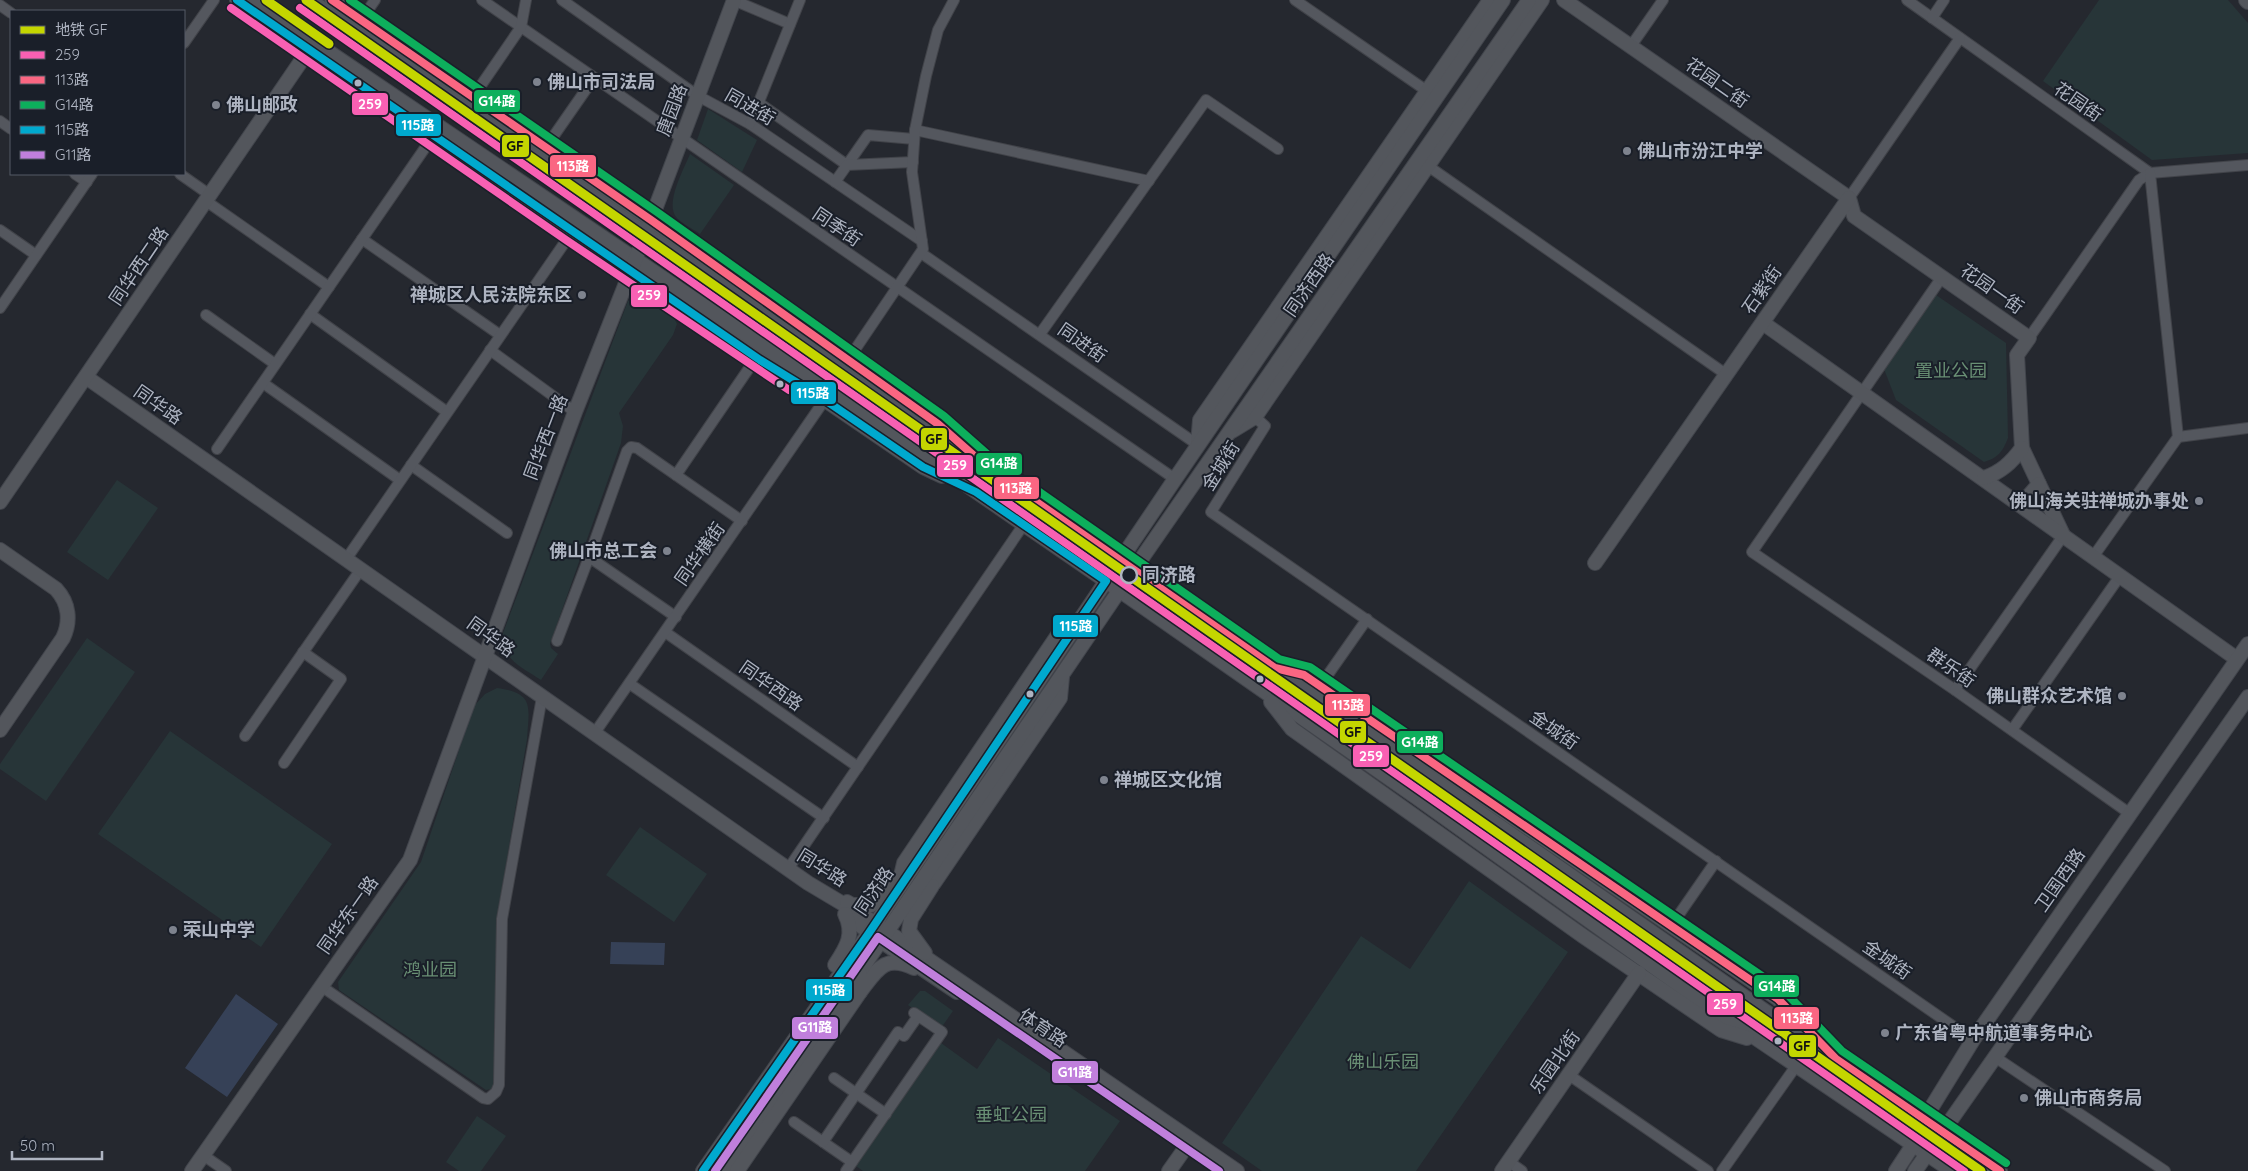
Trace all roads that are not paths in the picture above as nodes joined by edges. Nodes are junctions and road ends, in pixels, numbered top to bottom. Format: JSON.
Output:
{"nodes":[{"id":1,"x":214,"y":0,"type":"edge"},
{"id":2,"x":237,"y":0,"type":"edge"},
{"id":3,"x":257,"y":0,"type":"edge"},
{"id":4,"x":310,"y":0,"type":"edge"},
{"id":5,"x":332,"y":0,"type":"edge"},
{"id":6,"x":375,"y":0,"type":"edge"},
{"id":7,"x":482,"y":0,"type":"edge"},
{"id":8,"x":526,"y":0,"type":"edge"},
{"id":9,"x":562,"y":0,"type":"edge"},
{"id":10,"x":733,"y":0,"type":"edge"},
{"id":11,"x":800,"y":0,"type":"edge"},
{"id":12,"x":954,"y":0,"type":"edge"},
{"id":13,"x":1295,"y":0,"type":"edge"},
{"id":14,"x":1490,"y":0,"type":"edge"},
{"id":15,"x":1503,"y":0,"type":"edge"},
{"id":16,"x":1529,"y":0,"type":"edge"},
{"id":17,"x":1542,"y":0,"type":"edge"},
{"id":18,"x":1564,"y":0,"type":"edge"},
{"id":19,"x":1663,"y":0,"type":"edge"},
{"id":20,"x":1907,"y":0,"type":"edge"},
{"id":21,"x":1944,"y":0,"type":"edge"},
{"id":22,"x":1932,"y":18,"type":"junction"},
{"id":23,"x":361,"y":20,"type":"junction"},
{"id":24,"x":790,"y":24,"type":"junction"},
{"id":25,"x":521,"y":27,"type":"junction"},
{"id":26,"x":1960,"y":38,"type":"junction"},
{"id":27,"x":185,"y":42,"type":"edge"},
{"id":28,"x":1631,"y":46,"type":"junction"},
{"id":29,"x":308,"y":51,"type":"junction"},
{"id":30,"x":594,"y":78,"type":"junction"},
{"id":31,"x":1427,"y":91,"type":"junction"},
{"id":32,"x":698,"y":96,"type":"junction"},
{"id":33,"x":472,"y":97,"type":"junction"},
{"id":34,"x":759,"y":103,"type":"junction"},
{"id":35,"x":750,"y":124,"type":"junction"},
{"id":36,"x":915,"y":134,"type":"junction"},
{"id":37,"x":681,"y":139,"type":"junction"},
{"id":38,"x":427,"y":144,"type":"dead end"},
{"id":39,"x":546,"y":147,"type":"junction"},
{"id":40,"x":1278,"y":149,"type":"dead end"},
{"id":41,"x":912,"y":162,"type":"junction"},
{"id":42,"x":2248,"y":164,"type":"edge"},
{"id":43,"x":847,"y":165,"type":"junction"},
{"id":44,"x":1428,"y":166,"type":"junction"},
{"id":45,"x":2150,"y":173,"type":"junction"},
{"id":46,"x":181,"y":175,"type":"edge"},
{"id":47,"x":89,"y":178,"type":"edge"},
{"id":48,"x":1149,"y":180,"type":"junction"},
{"id":49,"x":835,"y":182,"type":"junction"},
{"id":50,"x":208,"y":198,"type":"junction"},
{"id":51,"x":1849,"y":198,"type":"junction"},
{"id":52,"x":651,"y":220,"type":"junction"},
{"id":53,"x":1376,"y":220,"type":"junction"},
{"id":54,"x":0,"y":230,"type":"edge"},
{"id":55,"x":572,"y":232,"type":"junction"},
{"id":56,"x":646,"y":234,"type":"junction"},
{"id":57,"x":362,"y":239,"type":"junction"},
{"id":58,"x":922,"y":241,"type":"junction"},
{"id":59,"x":921,"y":253,"type":"junction"},
{"id":60,"x":36,"y":255,"type":"junction"},
{"id":61,"x":1366,"y":256,"type":"junction"},
{"id":62,"x":633,"y":265,"type":"junction"},
{"id":63,"x":1340,"y":274,"type":"junction"},
{"id":64,"x":1942,"y":277,"type":"junction"},
{"id":65,"x":329,"y":287,"type":"junction"},
{"id":66,"x":897,"y":287,"type":"junction"},
{"id":67,"x":1,"y":303,"type":"edge"},
{"id":68,"x":310,"y":314,"type":"junction"},
{"id":69,"x":206,"y":315,"type":"dead end"},
{"id":70,"x":1763,"y":323,"type":"junction"},
{"id":71,"x":1040,"y":334,"type":"junction"},
{"id":72,"x":500,"y":335,"type":"junction"},
{"id":73,"x":2029,"y":338,"type":"junction"},
{"id":74,"x":490,"y":350,"type":"junction"},
{"id":75,"x":756,"y":358,"type":"junction"},
{"id":76,"x":848,"y":360,"type":"junction"},
{"id":77,"x":275,"y":364,"type":"junction"},
{"id":78,"x":1727,"y":374,"type":"junction"},
{"id":79,"x":86,"y":377,"type":"junction"},
{"id":80,"x":263,"y":382,"type":"junction"},
{"id":81,"x":1862,"y":393,"type":"junction"},
{"id":82,"x":828,"y":396,"type":"junction"},
{"id":83,"x":447,"y":412,"type":"junction"},
{"id":84,"x":575,"y":412,"type":"junction"},
{"id":85,"x":1255,"y":417,"type":"junction"},
{"id":86,"x":2248,"y":428,"type":"edge"},
{"id":87,"x":1227,"y":434,"type":"junction"},
{"id":88,"x":2178,"y":437,"type":"junction"},
{"id":89,"x":1198,"y":445,"type":"junction"},
{"id":90,"x":2022,"y":448,"type":"junction"},
{"id":91,"x":217,"y":449,"type":"dead end"},
{"id":92,"x":411,"y":465,"type":"junction"},
{"id":93,"x":989,"y":469,"type":"junction"},
{"id":94,"x":676,"y":474,"type":"junction"},
{"id":95,"x":1175,"y":478,"type":"junction"},
{"id":96,"x":1984,"y":478,"type":"junction"},
{"id":97,"x":400,"y":480,"type":"junction"},
{"id":98,"x":2039,"y":484,"type":"junction"},
{"id":99,"x":0,"y":502,"type":"edge"},
{"id":100,"x":2017,"y":503,"type":"junction"},
{"id":101,"x":742,"y":522,"type":"junction"},
{"id":102,"x":1024,"y":524,"type":"junction"},
{"id":103,"x":506,"y":533,"type":"dead end"},
{"id":104,"x":2063,"y":536,"type":"junction"},
{"id":105,"x":0,"y":550,"type":"edge"},
{"id":106,"x":588,"y":557,"type":"junction"},
{"id":107,"x":2093,"y":557,"type":"junction"},
{"id":108,"x":346,"y":558,"type":"junction"},
{"id":109,"x":1122,"y":559,"type":"junction"},
{"id":110,"x":1595,"y":563,"type":"dead end"},
{"id":111,"x":361,"y":568,"type":"junction"},
{"id":112,"x":1135,"y":568,"type":"junction"},
{"id":113,"x":2120,"y":576,"type":"junction"},
{"id":114,"x":1106,"y":581,"type":"junction"},
{"id":115,"x":1119,"y":591,"type":"junction"},
{"id":116,"x":676,"y":618,"type":"junction"},
{"id":117,"x":1367,"y":620,"type":"junction"},
{"id":118,"x":1078,"y":625,"type":"junction"},
{"id":119,"x":665,"y":632,"type":"junction"},
{"id":120,"x":557,"y":641,"type":"dead end"},
{"id":121,"x":2248,"y":644,"type":"edge"},
{"id":122,"x":303,"y":652,"type":"junction"},
{"id":123,"x":484,"y":655,"type":"junction"},
{"id":124,"x":2237,"y":659,"type":"junction"},
{"id":125,"x":1275,"y":668,"type":"junction"},
{"id":126,"x":1062,"y":675,"type":"junction"},
{"id":127,"x":630,"y":684,"type":"junction"},
{"id":128,"x":1320,"y":686,"type":"junction"},
{"id":129,"x":1261,"y":690,"type":"junction"},
{"id":130,"x":1955,"y":690,"type":"junction"},
{"id":131,"x":2248,"y":697,"type":"edge"},
{"id":132,"x":542,"y":698,"type":"junction"},
{"id":133,"x":0,"y":730,"type":"edge"},
{"id":134,"x":2012,"y":730,"type":"junction"},
{"id":135,"x":594,"y":734,"type":"junction"},
{"id":136,"x":245,"y":736,"type":"dead end"},
{"id":137,"x":284,"y":763,"type":"dead end"},
{"id":138,"x":858,"y":767,"type":"junction"},
{"id":139,"x":2129,"y":813,"type":"junction"},
{"id":140,"x":824,"y":818,"type":"junction"},
{"id":141,"x":1716,"y":862,"type":"junction"},
{"id":142,"x":904,"y":863,"type":"junction"},
{"id":143,"x":788,"y":870,"type":"junction"},
{"id":144,"x":808,"y":883,"type":"junction"},
{"id":145,"x":934,"y":883,"type":"junction"},
{"id":146,"x":899,"y":888,"type":"junction"},
{"id":147,"x":912,"y":897,"type":"junction"},
{"id":148,"x":848,"y":912,"type":"junction"},
{"id":149,"x":1671,"y":926,"type":"junction"},
{"id":150,"x":872,"y":928,"type":"junction"},
{"id":151,"x":884,"y":937,"type":"junction"},
{"id":152,"x":832,"y":970,"type":"dead end"},
{"id":153,"x":1639,"y":973,"type":"junction"},
{"id":154,"x":860,"y":974,"type":"junction"},
{"id":155,"x":941,"y":976,"type":"junction"},
{"id":156,"x":321,"y":986,"type":"junction"},
{"id":157,"x":860,"y":992,"type":"junction"},
{"id":158,"x":1973,"y":1040,"type":"junction"},
{"id":159,"x":1764,"y":1044,"type":"junction"},
{"id":160,"x":1995,"y":1057,"type":"junction"},
{"id":161,"x":1836,"y":1059,"type":"junction"},
{"id":162,"x":1796,"y":1066,"type":"junction"},
{"id":163,"x":1568,"y":1075,"type":"junction"},
{"id":164,"x":834,"y":1078,"type":"dead end"},
{"id":165,"x":856,"y":1093,"type":"junction"},
{"id":166,"x":886,"y":1114,"type":"junction"},
{"id":167,"x":1925,"y":1118,"type":"junction"},
{"id":168,"x":794,"y":1122,"type":"dead end"},
{"id":169,"x":1943,"y":1131,"type":"junction"},
{"id":170,"x":823,"y":1142,"type":"junction"},
{"id":171,"x":1913,"y":1145,"type":"junction"},
{"id":172,"x":1186,"y":1147,"type":"junction"},
{"id":173,"x":1927,"y":1154,"type":"junction"},
{"id":174,"x":203,"y":1155,"type":"junction"},
{"id":175,"x":852,"y":1162,"type":"junction"},
{"id":176,"x":1505,"y":1166,"type":"edge"},
{"id":177,"x":192,"y":1171,"type":"edge"},
{"id":178,"x":226,"y":1171,"type":"edge"},
{"id":179,"x":703,"y":1171,"type":"edge"},
{"id":180,"x":724,"y":1171,"type":"edge"},
{"id":181,"x":737,"y":1171,"type":"edge"},
{"id":182,"x":846,"y":1171,"type":"edge"},
{"id":183,"x":1170,"y":1171,"type":"edge"},
{"id":184,"x":1220,"y":1171,"type":"edge"},
{"id":185,"x":1237,"y":1171,"type":"edge"},
{"id":186,"x":1522,"y":1171,"type":"edge"},
{"id":187,"x":1708,"y":1171,"type":"edge"},
{"id":188,"x":1722,"y":1171,"type":"edge"},
{"id":189,"x":1896,"y":1171,"type":"edge"},
{"id":190,"x":1915,"y":1171,"type":"edge"},
{"id":191,"x":1952,"y":1171,"type":"edge"},
{"id":192,"x":2000,"y":1171,"type":"edge"},
{"id":193,"x":2165,"y":1171,"type":"edge"}],
"edges":[{"from":1,"to":27,"type":"street"},
{"from":2,"to":29,"type":"main road"},
{"from":3,"to":62,"type":"main road"},
{"from":4,"to":56,"type":"main road"},
{"from":5,"to":23,"type":"main road"},
{"from":6,"to":23,"type":"street"},
{"from":7,"to":25,"type":"street","name":"同季街"},
{"from":8,"to":25,"type":"street"},
{"from":9,"to":32,"type":"street","name":"同进街"},
{"from":10,"to":24,"type":"street"},
{"from":10,"to":32,"type":"main road","name":"唐园路"},
{"from":11,"to":24,"type":"street"},
{"from":12,"to":36,"type":"street"},
{"from":13,"to":31,"type":"street"},
{"from":14,"to":31,"type":"main road"},
{"from":15,"to":89,"type":"main road","name":"同济西路"},
{"from":16,"to":53,"type":"main road","name":"同济西路"},
{"from":17,"to":44,"type":"main road"},
{"from":18,"to":28,"type":"main road","name":"花园二街"},
{"from":19,"to":28,"type":"street"},
{"from":20,"to":22,"type":"street","name":"花园街"},
{"from":21,"to":22,"type":"street"},
{"from":22,"to":26,"type":"street","name":"花园街"},
{"from":23,"to":33,"type":"main road"},
{"from":24,"to":34,"type":"street"},
{"from":25,"to":30,"type":"street","name":"同季街"},
{"from":25,"to":33,"type":"street"},
{"from":26,"to":45,"type":"street","name":"花园街"},
{"from":26,"to":51,"type":"street","name":"石紫街"},
{"from":28,"to":51,"type":"main road","name":"花园二街"},
{"from":29,"to":50,"type":"main road","name":"同华西二路"},
{"from":29,"to":55,"type":"main road"},
{"from":30,"to":37,"type":"street","name":"同季街"},
{"from":30,"to":39,"type":"street"},
{"from":31,"to":89,"type":"main road"},
{"from":32,"to":35,"type":"street","name":"同进街"},
{"from":32,"to":37,"type":"main road","name":"唐园路"},
{"from":33,"to":39,"type":"main road"},
{"from":34,"to":35,"type":"street"},
{"from":34,"to":43,"type":"street"},
{"from":35,"to":49,"type":"street","name":"同进街"},
{"from":36,"to":41,"type":"street"},
{"from":36,"to":43,"type":"street"},
{"from":36,"to":48,"type":"street"},
{"from":37,"to":52,"type":"main road","name":"唐园路"},
{"from":37,"to":66,"type":"street","name":"同季街"},
{"from":38,"to":57,"type":"street"},
{"from":39,"to":52,"type":"main road"},
{"from":40,"to":48,"type":"street"},
{"from":41,"to":43,"type":"street"},
{"from":41,"to":58,"type":"street"},
{"from":42,"to":45,"type":"street"},
{"from":43,"to":49,"type":"street"},
{"from":44,"to":61,"type":"main road"},
{"from":44,"to":78,"type":"street"},
{"from":45,"to":73,"type":"street"},
{"from":45,"to":88,"type":"street"},
{"from":46,"to":50,"type":"street"},
{"from":47,"to":60,"type":"street"},
{"from":48,"to":71,"type":"street"},
{"from":49,"to":58,"type":"street","name":"同进街"},
{"from":50,"to":65,"type":"street"},
{"from":50,"to":79,"type":"main road","name":"同华西二路"},
{"from":51,"to":64,"type":"main road","name":"花园一街"},
{"from":51,"to":70,"type":"main road","name":"石紫街"},
{"from":52,"to":56,"type":"main road","name":"唐园路"},
{"from":52,"to":76,"type":"main road"},
{"from":53,"to":61,"type":"main road"},
{"from":53,"to":63,"type":"main road","name":"同济西路"},
{"from":54,"to":60,"type":"street"},
{"from":55,"to":62,"type":"main road"},
{"from":55,"to":72,"type":"street"},
{"from":56,"to":62,"type":"main road","name":"同华西一路"},
{"from":56,"to":93,"type":"main road"},
{"from":57,"to":65,"type":"street"},
{"from":57,"to":72,"type":"street"},
{"from":58,"to":59,"type":"street"},
{"from":59,"to":66,"type":"street"},
{"from":59,"to":71,"type":"street","name":"同进街"},
{"from":60,"to":67,"type":"street"},
{"from":61,"to":63,"type":"main road"},
{"from":61,"to":85,"type":"main road"},
{"from":62,"to":75,"type":"main road"},
{"from":62,"to":82,"type":"main road"},
{"from":62,"to":84,"type":"main road","name":"同华西一路"},
{"from":63,"to":87,"type":"main road","name":"同济西路"},
{"from":64,"to":73,"type":"main road","name":"花园一街"},
{"from":64,"to":81,"type":"street"},
{"from":65,"to":68,"type":"street"},
{"from":66,"to":76,"type":"street"},
{"from":66,"to":95,"type":"street","name":"同季街"},
{"from":68,"to":77,"type":"street"},
{"from":68,"to":83,"type":"street"},
{"from":69,"to":77,"type":"street"},
{"from":70,"to":78,"type":"main road","name":"石紫街"},
{"from":70,"to":81,"type":"main road"},
{"from":71,"to":89,"type":"street","name":"同进街"},
{"from":72,"to":74,"type":"street"},
{"from":73,"to":90,"type":"main road","name":"花园一街"},
{"from":74,"to":83,"type":"street"},
{"from":74,"to":84,"type":"street"},
{"from":75,"to":82,"type":"main road"},
{"from":75,"to":94,"type":"street"},
{"from":76,"to":93,"type":"main road"},
{"from":77,"to":80,"type":"street"},
{"from":78,"to":110,"type":"main road","name":"石紫街"},
{"from":79,"to":99,"type":"main road","name":"同华西二路"},
{"from":79,"to":108,"type":"main road","name":"同华路"},
{"from":80,"to":91,"type":"street"},
{"from":80,"to":97,"type":"street"},
{"from":81,"to":96,"type":"main road"},
{"from":81,"to":130,"type":"street","name":"群乐街"},
{"from":82,"to":101,"type":"street","name":"同华横街"},
{"from":82,"to":102,"type":"main road"},
{"from":83,"to":92,"type":"street"},
{"from":84,"to":123,"type":"main road","name":"同华西一路"},
{"from":85,"to":87,"type":"main road"},
{"from":85,"to":117,"type":"street","name":"金城街"},
{"from":86,"to":88,"type":"street"},
{"from":87,"to":112,"type":"main road","name":"同济西路"},
{"from":88,"to":107,"type":"street"},
{"from":89,"to":95,"type":"main road","name":"同济西路"},
{"from":90,"to":96,"type":"main road"},
{"from":90,"to":98,"type":"main road","name":"花园一街"},
{"from":92,"to":97,"type":"street"},
{"from":92,"to":103,"type":"street"},
{"from":93,"to":109,"type":"main road"},
{"from":94,"to":101,"type":"street"},
{"from":94,"to":106,"type":"street"},
{"from":95,"to":109,"type":"main road","name":"同济西路"},
{"from":96,"to":100,"type":"main road"},
{"from":97,"to":108,"type":"street"},
{"from":98,"to":100,"type":"main road"},
{"from":98,"to":104,"type":"main road","name":"花园一街"},
{"from":100,"to":104,"type":"main road"},
{"from":101,"to":116,"type":"street","name":"同华横街"},
{"from":102,"to":114,"type":"main road"},
{"from":102,"to":138,"type":"street"},
{"from":104,"to":107,"type":"main road"},
{"from":104,"to":130,"type":"street"},
{"from":105,"to":133,"type":"main road"},
{"from":106,"to":116,"type":"street"},
{"from":106,"to":120,"type":"street"},
{"from":107,"to":113,"type":"main road"},
{"from":108,"to":111,"type":"main road","name":"同华路"},
{"from":109,"to":112,"type":"main road"},
{"from":109,"to":114,"type":"main road","name":"同济西路"},
{"from":111,"to":122,"type":"street"},
{"from":111,"to":123,"type":"main road","name":"同华路"},
{"from":112,"to":115,"type":"main road","name":"同济西路"},
{"from":112,"to":125,"type":"main road"},
{"from":113,"to":124,"type":"main road"},
{"from":113,"to":134,"type":"street"},
{"from":114,"to":115,"type":"main road"},
{"from":114,"to":118,"type":"main road","name":"同济路"},
{"from":115,"to":126,"type":"main road","name":"同济路"},
{"from":115,"to":129,"type":"main road"},
{"from":116,"to":119,"type":"street","name":"同华横街"},
{"from":117,"to":128,"type":"street"},
{"from":117,"to":141,"type":"street","name":"金城街"},
{"from":118,"to":142,"type":"main road"},
{"from":118,"to":146,"type":"main road","name":"同济路"},
{"from":119,"to":127,"type":"street","name":"同华横街"},
{"from":119,"to":138,"type":"street","name":"同华西路"},
{"from":121,"to":124,"type":"main road","name":"卫国西路"},
{"from":122,"to":136,"type":"street"},
{"from":122,"to":137,"type":"street"},
{"from":123,"to":132,"type":"main road","name":"同华路"},
{"from":123,"to":156,"type":"main road","name":"同华东一路"},
{"from":124,"to":139,"type":"main road","name":"卫国西路"},
{"from":125,"to":128,"type":"main road"},
{"from":125,"to":161,"type":"main road"},
{"from":126,"to":145,"type":"main road"},
{"from":126,"to":147,"type":"main road","name":"同济路"},
{"from":127,"to":135,"type":"street","name":"同华横街"},
{"from":127,"to":140,"type":"street"},
{"from":128,"to":149,"type":"main road"},
{"from":129,"to":153,"type":"main road"},
{"from":129,"to":159,"type":"main road"},
{"from":130,"to":134,"type":"street","name":"群乐街"},
{"from":131,"to":160,"type":"main road"},
{"from":132,"to":135,"type":"main road","name":"同华路"},
{"from":132,"to":156,"type":"street"},
{"from":134,"to":139,"type":"street","name":"群乐街"},
{"from":135,"to":143,"type":"main road","name":"同华路"},
{"from":138,"to":140,"type":"street"},
{"from":139,"to":158,"type":"main road","name":"卫国西路"},
{"from":140,"to":143,"type":"street"},
{"from":141,"to":149,"type":"street"},
{"from":141,"to":158,"type":"street","name":"金城街"},
{"from":142,"to":144,"type":"main road"},
{"from":142,"to":146,"type":"main road"},
{"from":143,"to":144,"type":"main road","name":"同华路"},
{"from":144,"to":148,"type":"main road","name":"同华路"},
{"from":145,"to":147,"type":"main road"},
{"from":145,"to":155,"type":"main road"},
{"from":146,"to":150,"type":"main road","name":"同济路"},
{"from":147,"to":151,"type":"main road","name":"同济路"},
{"from":148,"to":150,"type":"main road","name":"同华路"},
{"from":148,"to":152,"type":"main road"},
{"from":149,"to":161,"type":"main road"},
{"from":150,"to":151,"type":"main road","name":"体育路"},
{"from":150,"to":179,"type":"main road","name":"同济路"},
{"from":151,"to":154,"type":"main road","name":"同济路"},
{"from":151,"to":155,"type":"main road","name":"体育路"},
{"from":153,"to":159,"type":"main road"},
{"from":153,"to":163,"type":"main road","name":"乐园北街"},
{"from":154,"to":157,"type":"main road"},
{"from":154,"to":180,"type":"main road","name":"同济路"},
{"from":155,"to":157,"type":"main road"},
{"from":155,"to":172,"type":"main road","name":"体育路"},
{"from":155,"to":185,"type":"main road","name":"体育路"},
{"from":156,"to":174,"type":"main road","name":"同华东一路"},
{"from":157,"to":181,"type":"main road"},
{"from":158,"to":167,"type":"main road","name":"卫国西路"},
{"from":159,"to":162,"type":"main road"},
{"from":160,"to":169,"type":"main road"},
{"from":160,"to":193,"type":"street"},
{"from":161,"to":167,"type":"main road"},
{"from":162,"to":171,"type":"main road"},
{"from":162,"to":188,"type":"street"},
{"from":163,"to":176,"type":"main road","name":"乐园北街"},
{"from":163,"to":187,"type":"street"},
{"from":164,"to":165,"type":"street"},
{"from":165,"to":166,"type":"street"},
{"from":165,"to":166,"type":"street"},
{"from":165,"to":170,"type":"street"},
{"from":166,"to":175,"type":"street"},
{"from":167,"to":169,"type":"main road"},
{"from":167,"to":171,"type":"main road","name":"卫国西路"},
{"from":168,"to":170,"type":"street"},
{"from":169,"to":173,"type":"main road"},
{"from":169,"to":192,"type":"main road"},
{"from":170,"to":175,"type":"street"},
{"from":171,"to":173,"type":"main road"},
{"from":171,"to":189,"type":"main road","name":"卫国西路"},
{"from":172,"to":183,"type":"main road"},
{"from":172,"to":184,"type":"main road","name":"体育路"},
{"from":173,"to":190,"type":"main road"},
{"from":173,"to":191,"type":"main road"},
{"from":174,"to":177,"type":"main road","name":"同华东一路"},
{"from":174,"to":178,"type":"street"},
{"from":175,"to":182,"type":"street"},
{"from":176,"to":186,"type":"street"}]}
